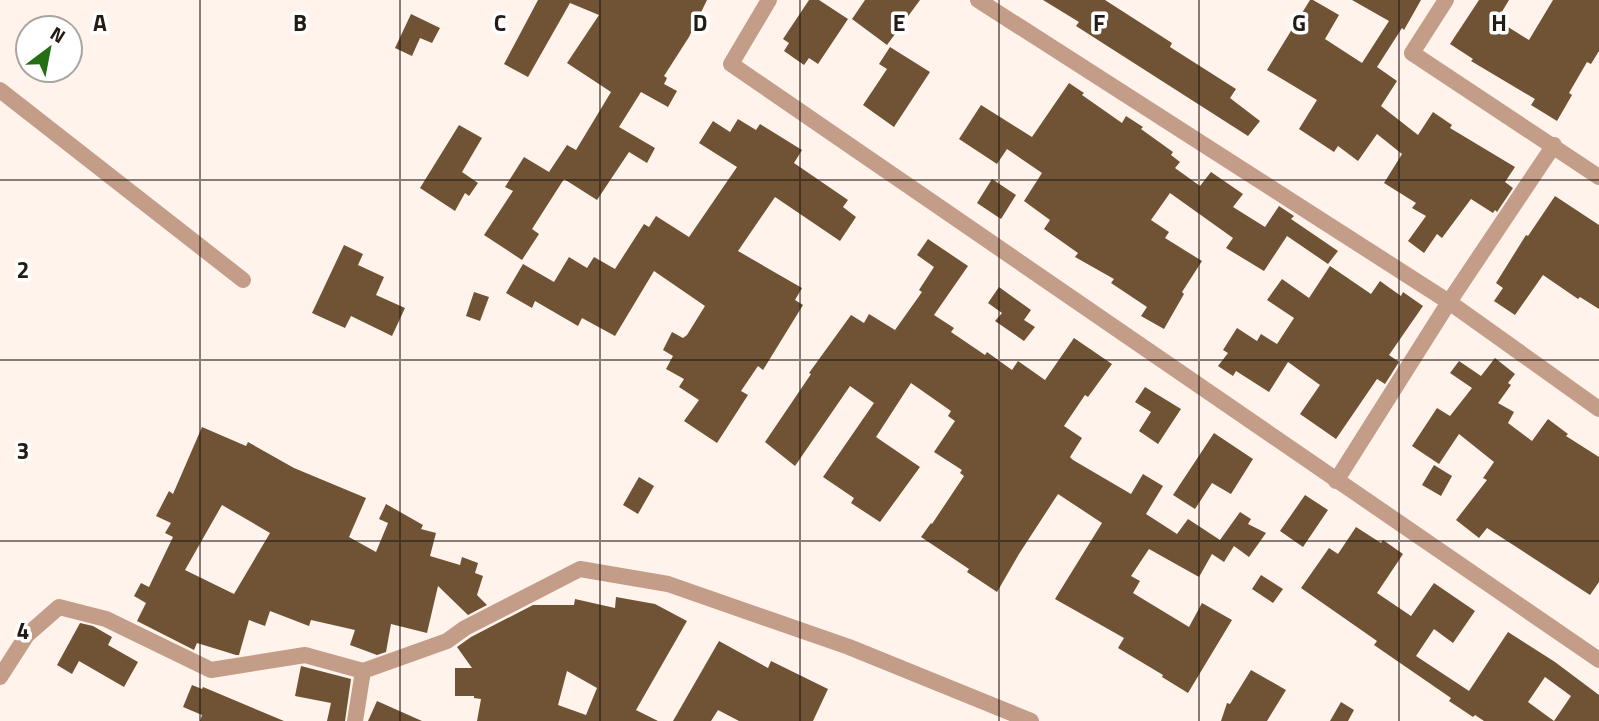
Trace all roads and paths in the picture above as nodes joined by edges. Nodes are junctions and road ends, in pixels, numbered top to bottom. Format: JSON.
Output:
{"nodes":[{"id":1,"x":769,"y":0,"type":"edge"},
{"id":2,"x":978,"y":0,"type":"edge"},
{"id":3,"x":1446,"y":0,"type":"edge"},
{"id":4,"x":0,"y":90,"type":"edge"},
{"id":5,"x":1554,"y":145,"type":"junction"},
{"id":6,"x":1599,"y":177,"type":"edge"},
{"id":7,"x":243,"y":280,"type":"dead end"},
{"id":8,"x":1449,"y":302,"type":"junction"},
{"id":9,"x":1599,"y":409,"type":"edge"},
{"id":10,"x":1336,"y":481,"type":"junction"},
{"id":11,"x":1599,"y":660,"type":"edge"},
{"id":12,"x":363,"y":671,"type":"junction"},
{"id":13,"x":0,"y":677,"type":"edge"},
{"id":14,"x":1011,"y":718,"type":"edge"},
{"id":15,"x":355,"y":721,"type":"edge"},
{"id":16,"x":1031,"y":721,"type":"edge"}],
"edges":[{"from":1,"to":10,"type":"street"},
{"from":2,"to":8,"type":"street"},
{"from":3,"to":5,"type":"street"},
{"from":4,"to":7,"type":"street"},
{"from":5,"to":6,"type":"street"},
{"from":5,"to":8,"type":"street"},
{"from":8,"to":9,"type":"street"},
{"from":8,"to":10,"type":"street"},
{"from":10,"to":11,"type":"street"},
{"from":12,"to":13,"type":"street"},
{"from":12,"to":14,"type":"street"},
{"from":12,"to":15,"type":"street"},
{"from":14,"to":16,"type":"street"}]}
